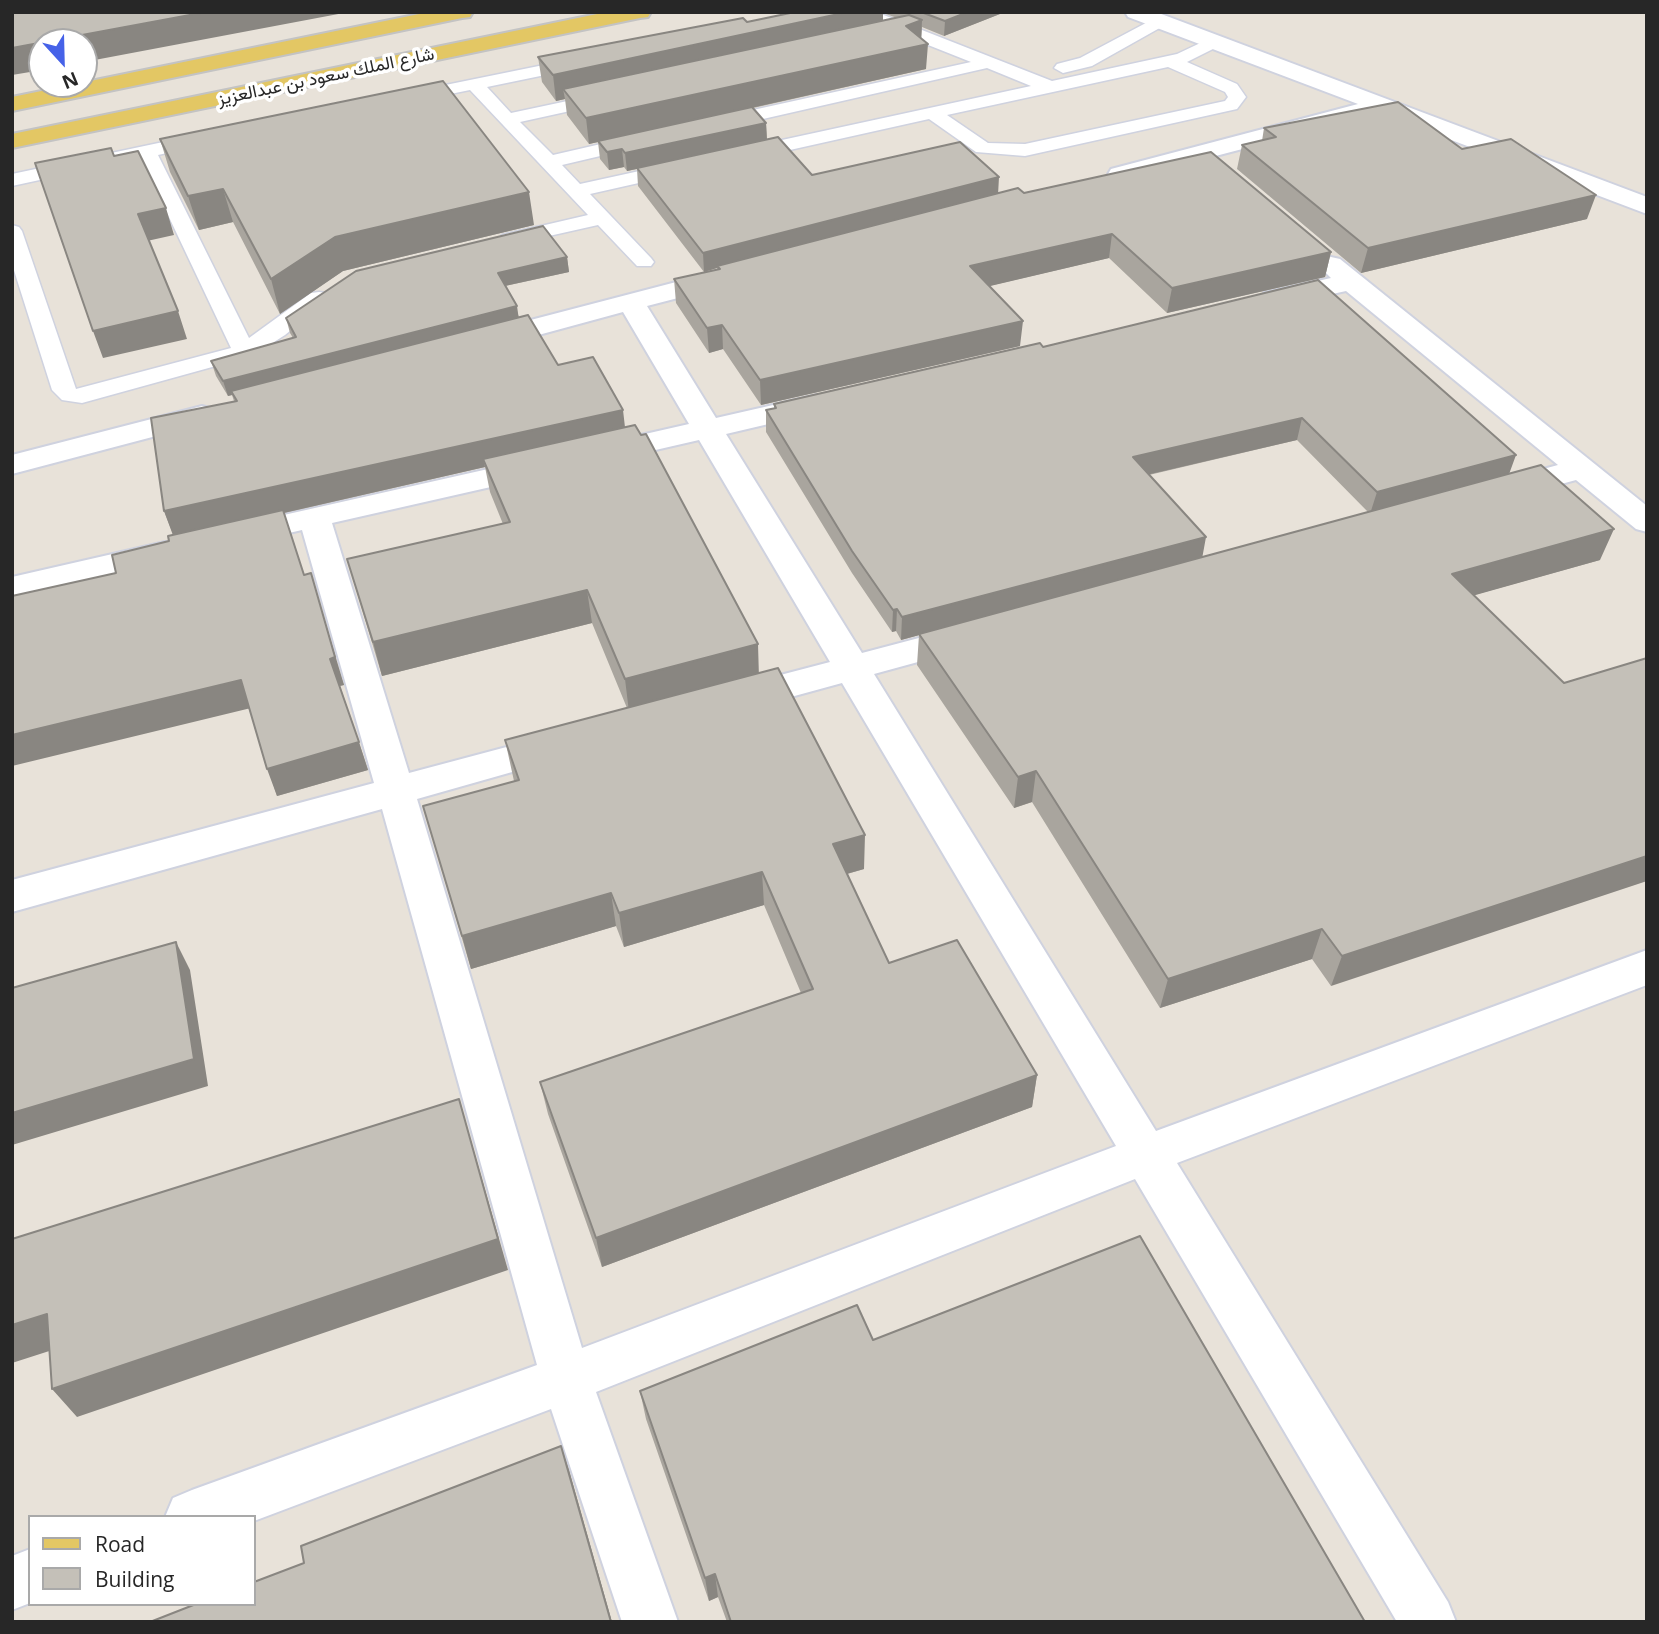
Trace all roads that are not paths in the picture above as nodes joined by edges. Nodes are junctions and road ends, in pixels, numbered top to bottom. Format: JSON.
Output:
{"nodes":[{"id":1,"x":462,"y":12,"type":"edge"},
{"id":2,"x":640,"y":12,"type":"edge"},
{"id":3,"x":861,"y":12,"type":"edge"},
{"id":4,"x":1136,"y":12,"type":"edge"},
{"id":5,"x":1159,"y":21,"type":"junction"},
{"id":6,"x":910,"y":32,"type":"junction"},
{"id":7,"x":883,"y":37,"type":"edge"},
{"id":8,"x":1213,"y":41,"type":"junction"},
{"id":9,"x":594,"y":59,"type":"edge"},
{"id":10,"x":1170,"y":61,"type":"junction"},
{"id":11,"x":988,"y":63,"type":"junction"},
{"id":12,"x":1027,"y":78,"type":"junction"},
{"id":13,"x":474,"y":84,"type":"junction"},
{"id":14,"x":1050,"y":87,"type":"junction"},
{"id":15,"x":627,"y":93,"type":"edge"},
{"id":16,"x":392,"y":101,"type":"edge"},
{"id":17,"x":12,"y":104,"type":"edge"},
{"id":18,"x":1381,"y":105,"type":"junction"},
{"id":19,"x":932,"y":113,"type":"junction"},
{"id":20,"x":506,"y":119,"type":"junction"},
{"id":21,"x":707,"y":126,"type":"edge"},
{"id":22,"x":215,"y":137,"type":"edge"},
{"id":23,"x":653,"y":138,"type":"edge"},
{"id":24,"x":12,"y":141,"type":"edge"},
{"id":25,"x":147,"y":151,"type":"junction"},
{"id":26,"x":721,"y":159,"type":"edge"},
{"id":27,"x":548,"y":162,"type":"junction"},
{"id":28,"x":694,"y":165,"type":"edge"},
{"id":29,"x":12,"y":180,"type":"edge"},
{"id":30,"x":1094,"y":181,"type":"edge"},
{"id":31,"x":576,"y":191,"type":"junction"},
{"id":32,"x":1647,"y":206,"type":"edge"},
{"id":33,"x":602,"y":218,"type":"junction"},
{"id":34,"x":14,"y":244,"type":"edge"},
{"id":35,"x":483,"y":245,"type":"edge"},
{"id":36,"x":1311,"y":247,"type":"edge"},
{"id":37,"x":644,"y":262,"type":"dead end"},
{"id":38,"x":750,"y":271,"type":"edge"},
{"id":39,"x":1351,"y":282,"type":"junction"},
{"id":40,"x":339,"y":285,"type":"edge"},
{"id":41,"x":631,"y":302,"type":"junction"},
{"id":42,"x":1244,"y":306,"type":"edge"},
{"id":43,"x":456,"y":348,"type":"edge"},
{"id":44,"x":244,"y":351,"type":"junction"},
{"id":45,"x":842,"y":398,"type":"edge"},
{"id":46,"x":228,"y":408,"type":"edge"},
{"id":47,"x":708,"y":429,"type":"junction"},
{"id":48,"x":12,"y":465,"type":"edge"},
{"id":49,"x":1581,"y":469,"type":"junction"},
{"id":50,"x":1475,"y":498,"type":"edge"},
{"id":51,"x":314,"y":517,"type":"junction"},
{"id":52,"x":1647,"y":522,"type":"edge"},
{"id":53,"x":12,"y":589,"type":"edge"},
{"id":54,"x":998,"y":628,"type":"edge"},
{"id":55,"x":852,"y":668,"type":"junction"},
{"id":56,"x":704,"y":707,"type":"edge"},
{"id":57,"x":596,"y":736,"type":"edge"},
{"id":58,"x":395,"y":789,"type":"junction"},
{"id":59,"x":12,"y":896,"type":"edge"},
{"id":60,"x":1647,"y":967,"type":"edge"},
{"id":61,"x":1145,"y":1155,"type":"junction"},
{"id":62,"x":566,"y":1379,"type":"junction"},
{"id":63,"x":197,"y":1515,"type":"edge"},
{"id":64,"x":650,"y":1622,"type":"edge"},
{"id":65,"x":1428,"y":1622,"type":"edge"}],
"edges":[{"from":1,"to":17,"type":"main road","name":"شارع الملك سعود بن عبدالعزيز"},
{"from":2,"to":24,"type":"main road","name":"شارع الملك سعود بن عبدالعزيز"},
{"from":3,"to":6,"type":"lane"},
{"from":4,"to":5,"type":"street"},
{"from":5,"to":8,"type":"street"},
{"from":5,"to":12,"type":"lane"},
{"from":6,"to":7,"type":"lane"},
{"from":6,"to":11,"type":"lane"},
{"from":8,"to":10,"type":"lane"},
{"from":8,"to":18,"type":"street"},
{"from":9,"to":13,"type":"lane"},
{"from":10,"to":14,"type":"lane"},
{"from":10,"to":19,"type":"lane"},
{"from":11,"to":12,"type":"lane"},
{"from":11,"to":21,"type":"lane"},
{"from":12,"to":14,"type":"lane"},
{"from":13,"to":16,"type":"lane"},
{"from":13,"to":20,"type":"lane"},
{"from":14,"to":19,"type":"lane"},
{"from":15,"to":20,"type":"lane"},
{"from":18,"to":30,"type":"street"},
{"from":18,"to":32,"type":"street"},
{"from":19,"to":26,"type":"lane"},
{"from":20,"to":27,"type":"lane"},
{"from":22,"to":25,"type":"lane"},
{"from":23,"to":27,"type":"lane"},
{"from":25,"to":29,"type":"lane"},
{"from":25,"to":44,"type":"lane"},
{"from":27,"to":31,"type":"lane"},
{"from":28,"to":31,"type":"lane"},
{"from":31,"to":33,"type":"lane"},
{"from":33,"to":35,"type":"lane"},
{"from":33,"to":37,"type":"lane"},
{"from":34,"to":44,"type":"lane"},
{"from":36,"to":39,"type":"street"},
{"from":38,"to":41,"type":"street"},
{"from":39,"to":42,"type":"street"},
{"from":39,"to":49,"type":"street"},
{"from":40,"to":44,"type":"lane"},
{"from":41,"to":43,"type":"street"},
{"from":41,"to":47,"type":"street"},
{"from":45,"to":47,"type":"street"},
{"from":46,"to":48,"type":"street"},
{"from":47,"to":51,"type":"street"},
{"from":47,"to":55,"type":"street"},
{"from":49,"to":50,"type":"street"},
{"from":49,"to":52,"type":"street"},
{"from":51,"to":53,"type":"street"},
{"from":51,"to":58,"type":"street"},
{"from":54,"to":55,"type":"street"},
{"from":55,"to":56,"type":"street"},
{"from":55,"to":61,"type":"street"},
{"from":57,"to":58,"type":"street"},
{"from":58,"to":59,"type":"street"},
{"from":58,"to":62,"type":"street"},
{"from":60,"to":61,"type":"street"},
{"from":61,"to":62,"type":"street"},
{"from":61,"to":65,"type":"street"},
{"from":62,"to":63,"type":"street"},
{"from":62,"to":64,"type":"street"}]}
